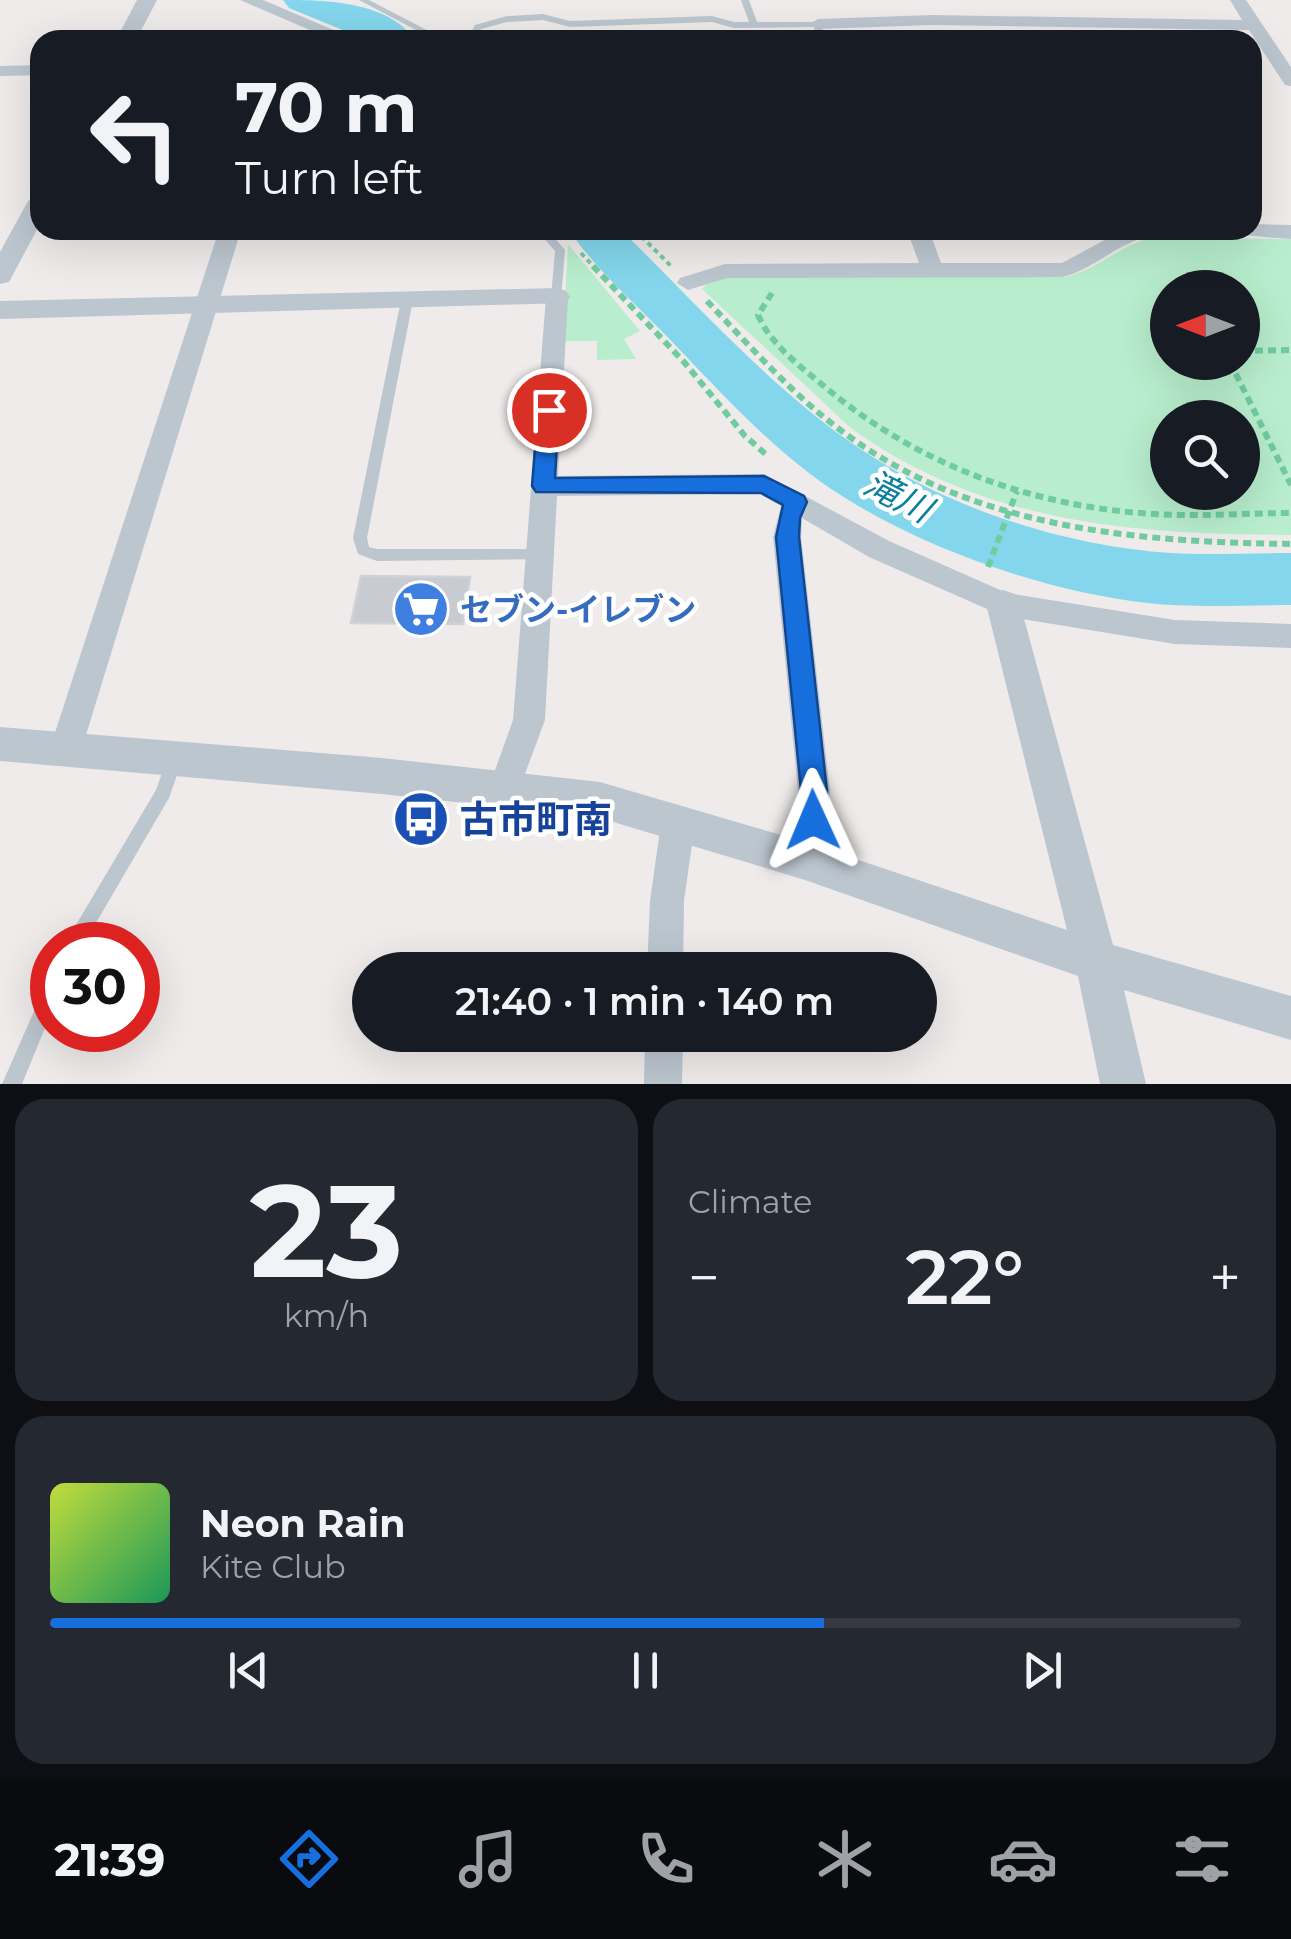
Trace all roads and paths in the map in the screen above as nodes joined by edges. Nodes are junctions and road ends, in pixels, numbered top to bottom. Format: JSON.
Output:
{"nodes":[{"id":1,"x":148,"y":0,"type":"edge"},
{"id":2,"x":248,"y":0,"type":"edge"},
{"id":3,"x":364,"y":0,"type":"edge"},
{"id":4,"x":395,"y":0,"type":"edge"},
{"id":5,"x":745,"y":0,"type":"edge"},
{"id":6,"x":1238,"y":0,"type":"edge"},
{"id":7,"x":382,"y":7,"type":"junction"},
{"id":8,"x":932,"y":20,"type":"junction"},
{"id":9,"x":754,"y":25,"type":"junction"},
{"id":10,"x":1254,"y":25,"type":"junction"},
{"id":11,"x":132,"y":30,"type":"edge"},
{"id":12,"x":323,"y":30,"type":"edge"},
{"id":13,"x":424,"y":30,"type":"edge"},
{"id":14,"x":477,"y":30,"type":"edge"},
{"id":15,"x":801,"y":30,"type":"edge"},
{"id":16,"x":839,"y":30,"type":"edge"},
{"id":17,"x":936,"y":30,"type":"edge"},
{"id":18,"x":1257,"y":30,"type":"edge"},
{"id":19,"x":1262,"y":37,"type":"edge"},
{"id":20,"x":30,"y":70,"type":"edge"},
{"id":21,"x":0,"y":71,"type":"edge"},
{"id":22,"x":1291,"y":81,"type":"edge"},
{"id":23,"x":30,"y":220,"type":"edge"},
{"id":24,"x":1262,"y":232,"type":"edge"},
{"id":25,"x":1291,"y":232,"type":"edge"},
{"id":26,"x":227,"y":240,"type":"edge"},
{"id":27,"x":551,"y":240,"type":"edge"},
{"id":28,"x":645,"y":240,"type":"edge"},
{"id":29,"x":922,"y":240,"type":"edge"},
{"id":30,"x":1113,"y":240,"type":"edge"},
{"id":31,"x":570,"y":241,"type":"dead end"},
{"id":32,"x":932,"y":269,"type":"junction"},
{"id":33,"x":0,"y":276,"type":"edge"},
{"id":34,"x":688,"y":283,"type":"junction"},
{"id":35,"x":784,"y":287,"type":"dead end"},
{"id":36,"x":557,"y":297,"type":"junction"},
{"id":37,"x":407,"y":300,"type":"junction"},
{"id":38,"x":204,"y":308,"type":"junction"},
{"id":39,"x":0,"y":310,"type":"edge"},
{"id":40,"x":1291,"y":350,"type":"edge"},
{"id":41,"x":1260,"y":351,"type":"edge"},
{"id":42,"x":1239,"y":380,"type":"edge"},
{"id":43,"x":774,"y":461,"type":"dead end"},
{"id":44,"x":1291,"y":485,"type":"edge"},
{"id":45,"x":543,"y":486,"type":"junction"},
{"id":46,"x":1017,"y":491,"type":"junction"},
{"id":47,"x":796,"y":502,"type":"junction"},
{"id":48,"x":1008,"y":513,"type":"junction"},
{"id":49,"x":1291,"y":513,"type":"edge"},
{"id":50,"x":1291,"y":544,"type":"edge"},
{"id":51,"x":538,"y":555,"type":"junction"},
{"id":52,"x":973,"y":567,"type":"dead end"},
{"id":53,"x":995,"y":589,"type":"junction"},
{"id":54,"x":1291,"y":636,"type":"edge"},
{"id":55,"x":0,"y":744,"type":"edge"},
{"id":56,"x":66,"y":748,"type":"junction"},
{"id":57,"x":176,"y":757,"type":"junction"},
{"id":58,"x":505,"y":787,"type":"junction"},
{"id":59,"x":678,"y":823,"type":"junction"},
{"id":60,"x":805,"y":861,"type":"junction"},
{"id":61,"x":87,"y":922,"type":"edge"},
{"id":62,"x":666,"y":952,"type":"edge"},
{"id":63,"x":1096,"y":961,"type":"junction"},
{"id":64,"x":1291,"y":1018,"type":"edge"},
{"id":65,"x":30,"y":1042,"type":"edge"},
{"id":66,"x":664,"y":1052,"type":"edge"},
{"id":67,"x":12,"y":1084,"type":"edge"},
{"id":68,"x":663,"y":1084,"type":"edge"},
{"id":69,"x":1123,"y":1084,"type":"edge"}],
"edges":[{"from":1,"to":11,"type":"street"},
{"from":2,"to":12,"type":"street"},
{"from":3,"to":7,"type":"lane"},
{"from":4,"to":7,"type":"lane"},
{"from":5,"to":9,"type":"lane"},
{"from":6,"to":10,"type":"street"},
{"from":7,"to":13,"type":"lane"},
{"from":8,"to":10,"type":"street"},
{"from":8,"to":16,"type":"street"},
{"from":8,"to":17,"type":"street"},
{"from":9,"to":14,"type":"lane"},
{"from":9,"to":15,"type":"lane"},
{"from":10,"to":18,"type":"street"},
{"from":19,"to":22,"type":"street"},
{"from":20,"to":21,"type":"street"},
{"from":23,"to":33,"type":"street"},
{"from":24,"to":25,"type":"street"},
{"from":26,"to":38,"type":"street"},
{"from":27,"to":36,"type":"lane"},
{"from":28,"to":34,"type":"path"},
{"from":29,"to":32,"type":"street"},
{"from":30,"to":32,"type":"street"},
{"from":31,"to":43,"type":"path"},
{"from":32,"to":34,"type":"street"},
{"from":34,"to":48,"type":"path"},
{"from":35,"to":46,"type":"path"},
{"from":36,"to":37,"type":"street"},
{"from":36,"to":45,"type":"street"},
{"from":37,"to":38,"type":"street"},
{"from":37,"to":51,"type":"lane"},
{"from":38,"to":39,"type":"street"},
{"from":38,"to":56,"type":"street"},
{"from":40,"to":41,"type":"path"},
{"from":42,"to":44,"type":"path"},
{"from":45,"to":47,"type":"street"},
{"from":45,"to":51,"type":"street"},
{"from":46,"to":48,"type":"path"},
{"from":46,"to":49,"type":"path"},
{"from":47,"to":53,"type":"street"},
{"from":47,"to":60,"type":"street"},
{"from":48,"to":50,"type":"path"},
{"from":48,"to":53,"type":"path"},
{"from":51,"to":58,"type":"street"},
{"from":52,"to":53,"type":"path"},
{"from":53,"to":54,"type":"street"},
{"from":53,"to":63,"type":"street"},
{"from":55,"to":56,"type":"street"},
{"from":56,"to":57,"type":"street"},
{"from":57,"to":58,"type":"street"},
{"from":57,"to":61,"type":"lane"},
{"from":58,"to":59,"type":"street"},
{"from":59,"to":60,"type":"street"},
{"from":59,"to":62,"type":"street"},
{"from":60,"to":63,"type":"street"},
{"from":63,"to":64,"type":"street"},
{"from":63,"to":69,"type":"street"},
{"from":65,"to":67,"type":"lane"},
{"from":66,"to":68,"type":"street"}]}
